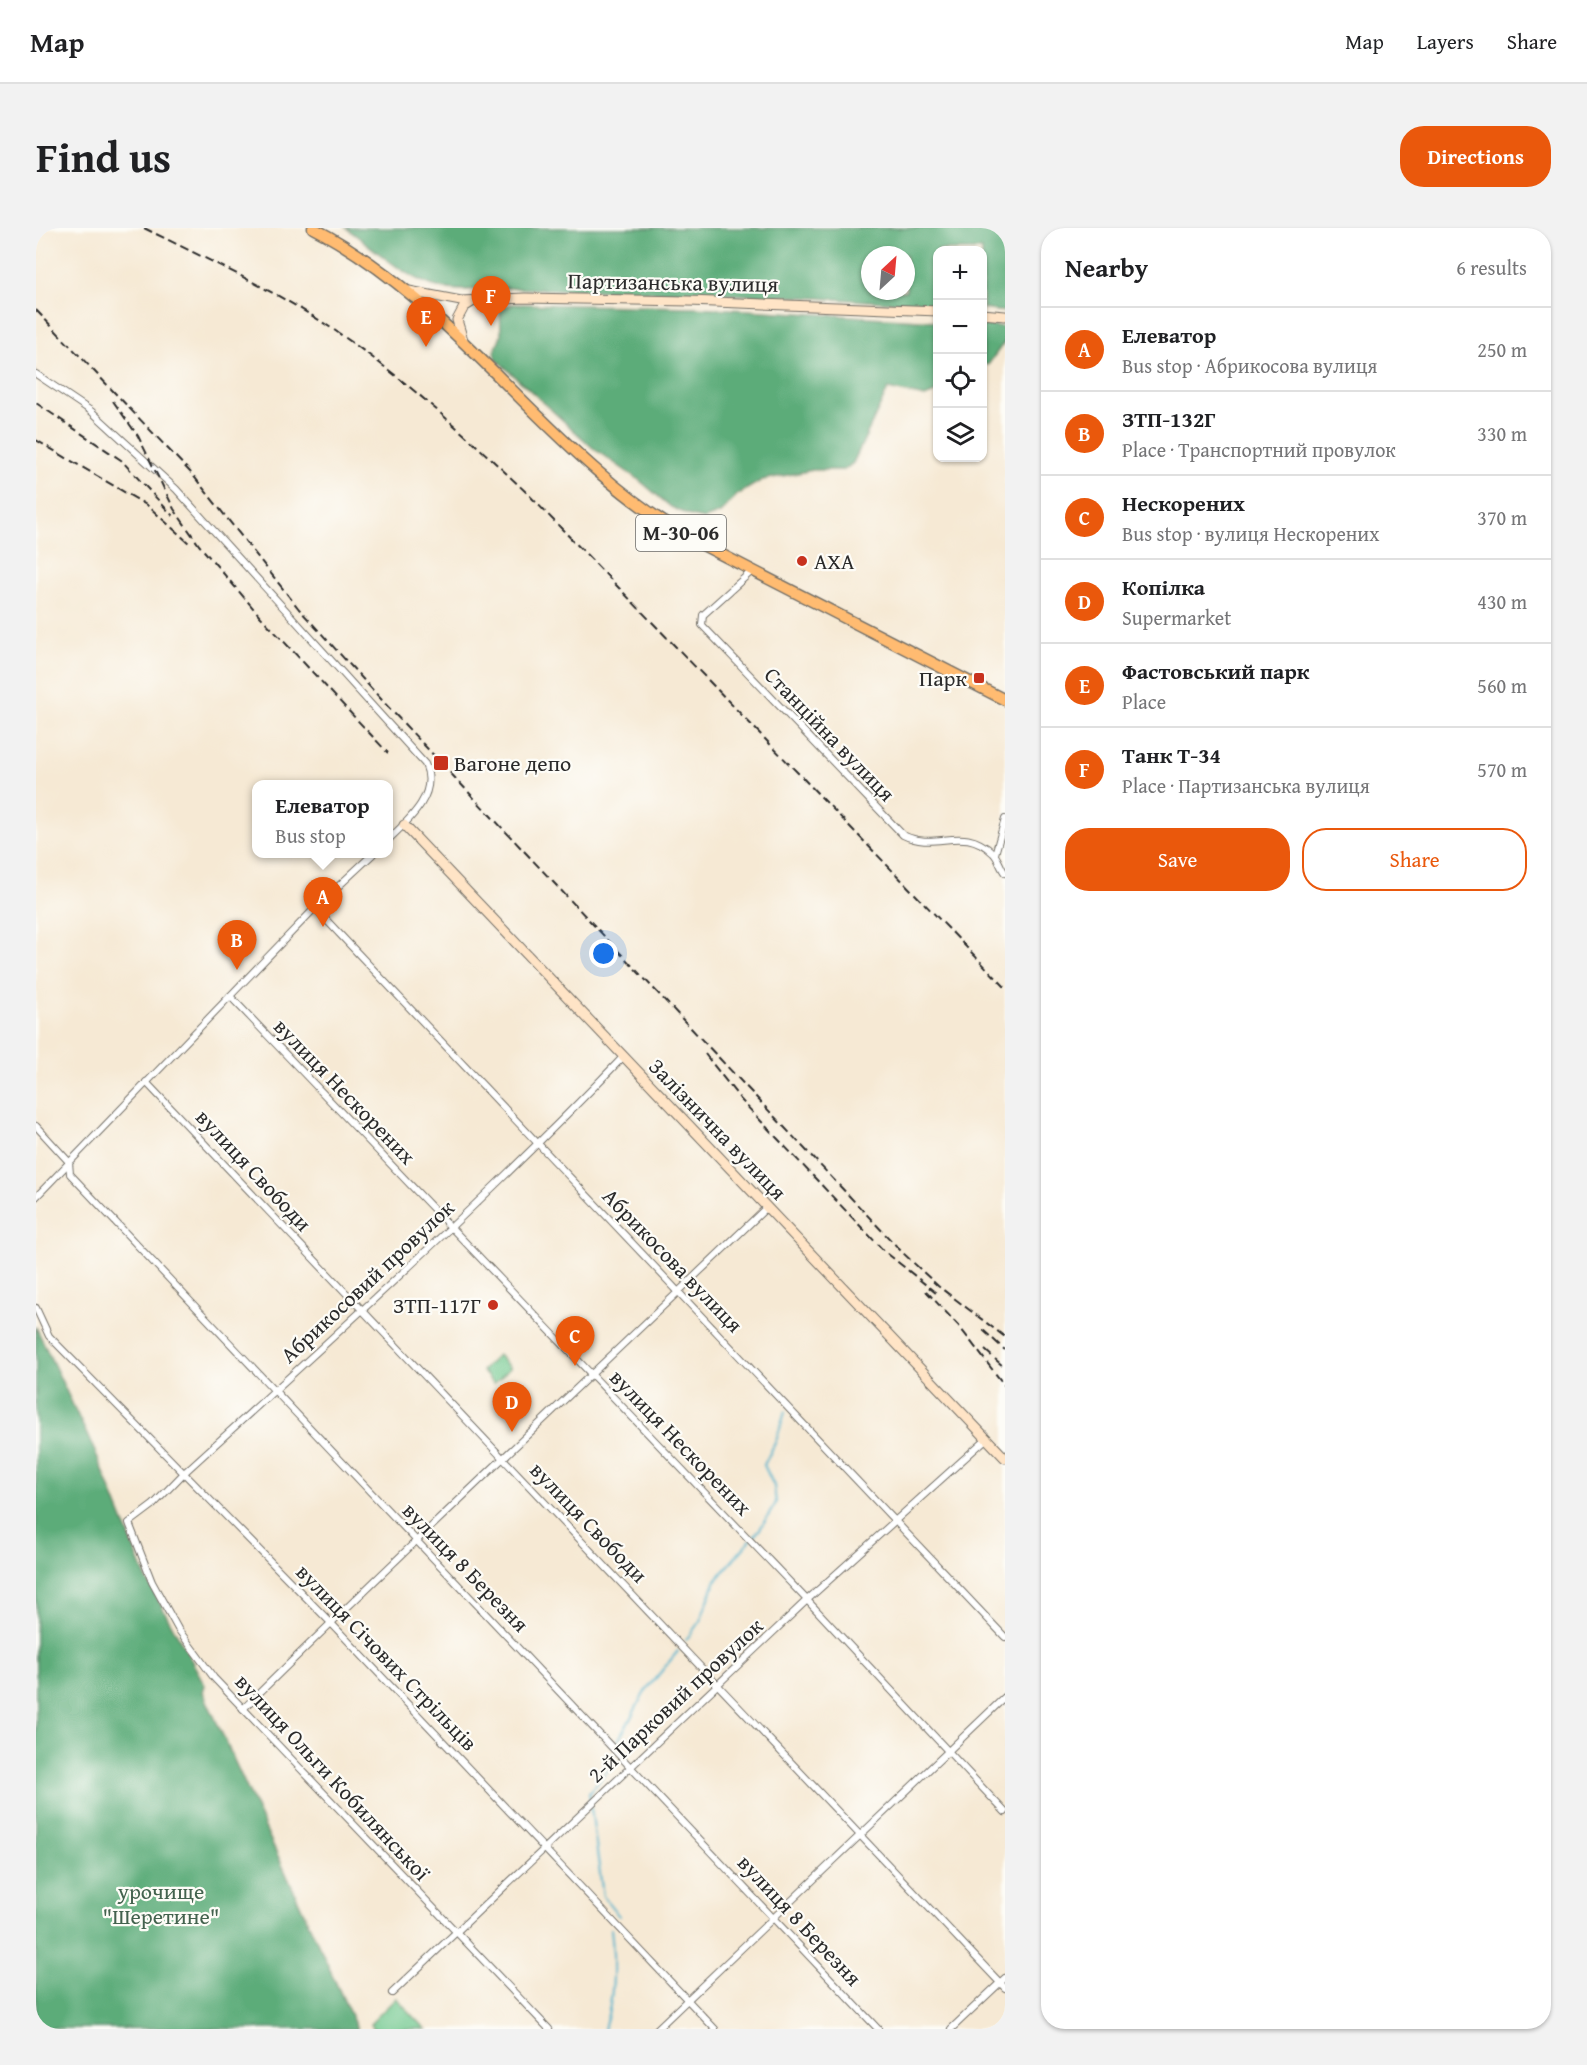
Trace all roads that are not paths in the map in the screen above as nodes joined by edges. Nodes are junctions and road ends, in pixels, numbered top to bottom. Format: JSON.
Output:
{"nodes":[{"id":1,"x":313,"y":228,"type":"edge"},
{"id":2,"x":409,"y":291,"type":"junction"},
{"id":3,"x":478,"y":300,"type":"junction"},
{"id":4,"x":933,"y":311,"type":"edge"},
{"id":5,"x":987,"y":314,"type":"edge"},
{"id":6,"x":1005,"y":316,"type":"edge"},
{"id":7,"x":464,"y":343,"type":"junction"},
{"id":8,"x":36,"y":375,"type":"edge"},
{"id":9,"x":752,"y":571,"type":"junction"},
{"id":10,"x":1005,"y":700,"type":"edge"},
{"id":11,"x":1005,"y":819,"type":"edge"},
{"id":12,"x":404,"y":825,"type":"junction"},
{"id":13,"x":393,"y":835,"type":"edge"},
{"id":14,"x":995,"y":854,"type":"junction"},
{"id":15,"x":369,"y":858,"type":"edge"},
{"id":16,"x":1005,"y":873,"type":"edge"},
{"id":17,"x":315,"y":908,"type":"junction"},
{"id":18,"x":230,"y":996,"type":"junction"},
{"id":19,"x":623,"y":1057,"type":"junction"},
{"id":20,"x":146,"y":1082,"type":"junction"},
{"id":21,"x":36,"y":1126,"type":"edge"},
{"id":22,"x":537,"y":1146,"type":"junction"},
{"id":23,"x":69,"y":1162,"type":"junction"},
{"id":24,"x":36,"y":1197,"type":"edge"},
{"id":25,"x":766,"y":1208,"type":"junction"},
{"id":26,"x":452,"y":1228,"type":"junction"},
{"id":27,"x":679,"y":1291,"type":"junction"},
{"id":28,"x":36,"y":1308,"type":"edge"},
{"id":29,"x":361,"y":1310,"type":"junction"},
{"id":30,"x":592,"y":1376,"type":"junction"},
{"id":31,"x":273,"y":1392,"type":"junction"},
{"id":32,"x":986,"y":1439,"type":"junction"},
{"id":33,"x":501,"y":1456,"type":"junction"},
{"id":34,"x":1005,"y":1458,"type":"edge"},
{"id":35,"x":184,"y":1473,"type":"junction"},
{"id":36,"x":896,"y":1521,"type":"junction"},
{"id":37,"x":129,"y":1523,"type":"joint"},
{"id":38,"x":416,"y":1540,"type":"junction"},
{"id":39,"x":807,"y":1600,"type":"junction"},
{"id":40,"x":331,"y":1623,"type":"junction"},
{"id":41,"x":1005,"y":1636,"type":"edge"},
{"id":42,"x":718,"y":1684,"type":"junction"},
{"id":43,"x":1005,"y":1697,"type":"edge"},
{"id":44,"x":243,"y":1709,"type":"junction"},
{"id":45,"x":947,"y":1750,"type":"junction"},
{"id":46,"x":631,"y":1766,"type":"junction"},
{"id":47,"x":1005,"y":1812,"type":"edge"},
{"id":48,"x":858,"y":1835,"type":"junction"},
{"id":49,"x":544,"y":1848,"type":"junction"},
{"id":50,"x":774,"y":1918,"type":"junction"},
{"id":51,"x":455,"y":1931,"type":"junction"},
{"id":52,"x":1003,"y":1983,"type":"edge"},
{"id":53,"x":392,"y":1993,"type":"dead end"},
{"id":54,"x":688,"y":2000,"type":"junction"},
{"id":55,"x":549,"y":2029,"type":"edge"},
{"id":56,"x":657,"y":2029,"type":"edge"},
{"id":57,"x":715,"y":2029,"type":"edge"},
{"id":58,"x":878,"y":2029,"type":"edge"},
{"id":59,"x":951,"y":2029,"type":"edge"}],
"edges":[{"from":1,"to":2,"type":"main road","number":"М-30-06"},
{"from":2,"to":3,"type":"street","name":"Партизанська вулиця"},
{"from":2,"to":7,"type":"main road","number":"М-30-06"},
{"from":3,"to":4,"type":"street","name":"Партизанська вулиця"},
{"from":3,"to":7,"type":"street"},
{"from":5,"to":6,"type":"street"},
{"from":7,"to":9,"type":"main road","number":"М-30-06"},
{"from":8,"to":12,"type":"street"},
{"from":9,"to":10,"type":"main road","number":"М-30-06"},
{"from":9,"to":14,"type":"street","name":"Станційна вулиця"},
{"from":11,"to":14,"type":"street"},
{"from":12,"to":13,"type":"street"},
{"from":12,"to":19,"type":"street","name":"Залізнична вулиця"},
{"from":14,"to":16,"type":"street"},
{"from":15,"to":17,"type":"street"},
{"from":17,"to":18,"type":"street"},
{"from":17,"to":22,"type":"street","name":"Абрикосова вулиця"},
{"from":18,"to":20,"type":"street"},
{"from":18,"to":26,"type":"street","name":"вулиця Нескорених"},
{"from":19,"to":22,"type":"street","name":"Абрикосовий провулок"},
{"from":19,"to":25,"type":"street","name":"Залізнична вулиця"},
{"from":20,"to":23,"type":"street"},
{"from":20,"to":29,"type":"street","name":"вулиця Свободи"},
{"from":21,"to":23,"type":"street","name":"вулиця 8 Березня"},
{"from":22,"to":26,"type":"street","name":"Абрикосовий провулок"},
{"from":22,"to":27,"type":"street","name":"Абрикосова вулиця"},
{"from":23,"to":24,"type":"street"},
{"from":23,"to":31,"type":"street","name":"вулиця 8 Березня"},
{"from":25,"to":27,"type":"street"},
{"from":25,"to":32,"type":"street","name":"Залізнична вулиця"},
{"from":26,"to":29,"type":"street","name":"Абрикосовий провулок"},
{"from":26,"to":30,"type":"street","name":"вулиця Нескорених"},
{"from":27,"to":30,"type":"street"},
{"from":27,"to":36,"type":"street","name":"Абрикосова вулиця"},
{"from":28,"to":35,"type":"street","name":"вулиця Січових Стрільців"},
{"from":29,"to":31,"type":"street","name":"Абрикосовий провулок"},
{"from":29,"to":33,"type":"street","name":"вулиця Свободи"},
{"from":30,"to":33,"type":"street"},
{"from":30,"to":39,"type":"street","name":"вулиця Нескорених"},
{"from":31,"to":35,"type":"street","name":"Абрикосовий провулок"},
{"from":31,"to":38,"type":"street","name":"вулиця 8 Березня"},
{"from":32,"to":34,"type":"street","name":"Залізнична вулиця"},
{"from":32,"to":36,"type":"street","name":"2-й Парковий провулок"},
{"from":33,"to":38,"type":"street"},
{"from":33,"to":42,"type":"street","name":"вулиця Свободи"},
{"from":35,"to":37,"type":"street","name":"Абрикосовий провулок"},
{"from":35,"to":40,"type":"street","name":"вулиця Січових Стрільців"},
{"from":36,"to":39,"type":"street","name":"2-й Парковий провулок"},
{"from":36,"to":41,"type":"street","name":"Абрикосова вулиця"},
{"from":37,"to":44,"type":"street","name":"вулиця Ольги Кобилянської"},
{"from":38,"to":40,"type":"street"},
{"from":38,"to":46,"type":"street","name":"вулиця 8 Березня"},
{"from":39,"to":42,"type":"street","name":"2-й Парковий провулок"},
{"from":39,"to":45,"type":"street","name":"вулиця Нескорених"},
{"from":40,"to":44,"type":"street"},
{"from":40,"to":49,"type":"street","name":"вулиця Січових Стрільців"},
{"from":42,"to":46,"type":"street","name":"2-й Парковий провулок"},
{"from":42,"to":48,"type":"street","name":"вулиця Свободи"},
{"from":43,"to":45,"type":"street"},
{"from":44,"to":51,"type":"street","name":"вулиця Ольги Кобилянської"},
{"from":45,"to":47,"type":"street","name":"вулиця Нескорених"},
{"from":45,"to":48,"type":"street"},
{"from":46,"to":49,"type":"street","name":"2-й Парковий провулок"},
{"from":46,"to":50,"type":"street","name":"вулиця 8 Березня"},
{"from":48,"to":50,"type":"street"},
{"from":48,"to":52,"type":"street","name":"вулиця Свободи"},
{"from":49,"to":51,"type":"street","name":"2-й Парковий провулок"},
{"from":49,"to":54,"type":"street","name":"вулиця Січових Стрільців"},
{"from":50,"to":54,"type":"street"},
{"from":50,"to":58,"type":"street","name":"вулиця 8 Березня"},
{"from":51,"to":53,"type":"street","name":"2-й Парковий провулок"},
{"from":51,"to":55,"type":"street","name":"вулиця Ольги Кобилянської"},
{"from":52,"to":59,"type":"street"},
{"from":54,"to":56,"type":"street"},
{"from":54,"to":57,"type":"street","name":"вулиця Січових Стрільців"}]}
